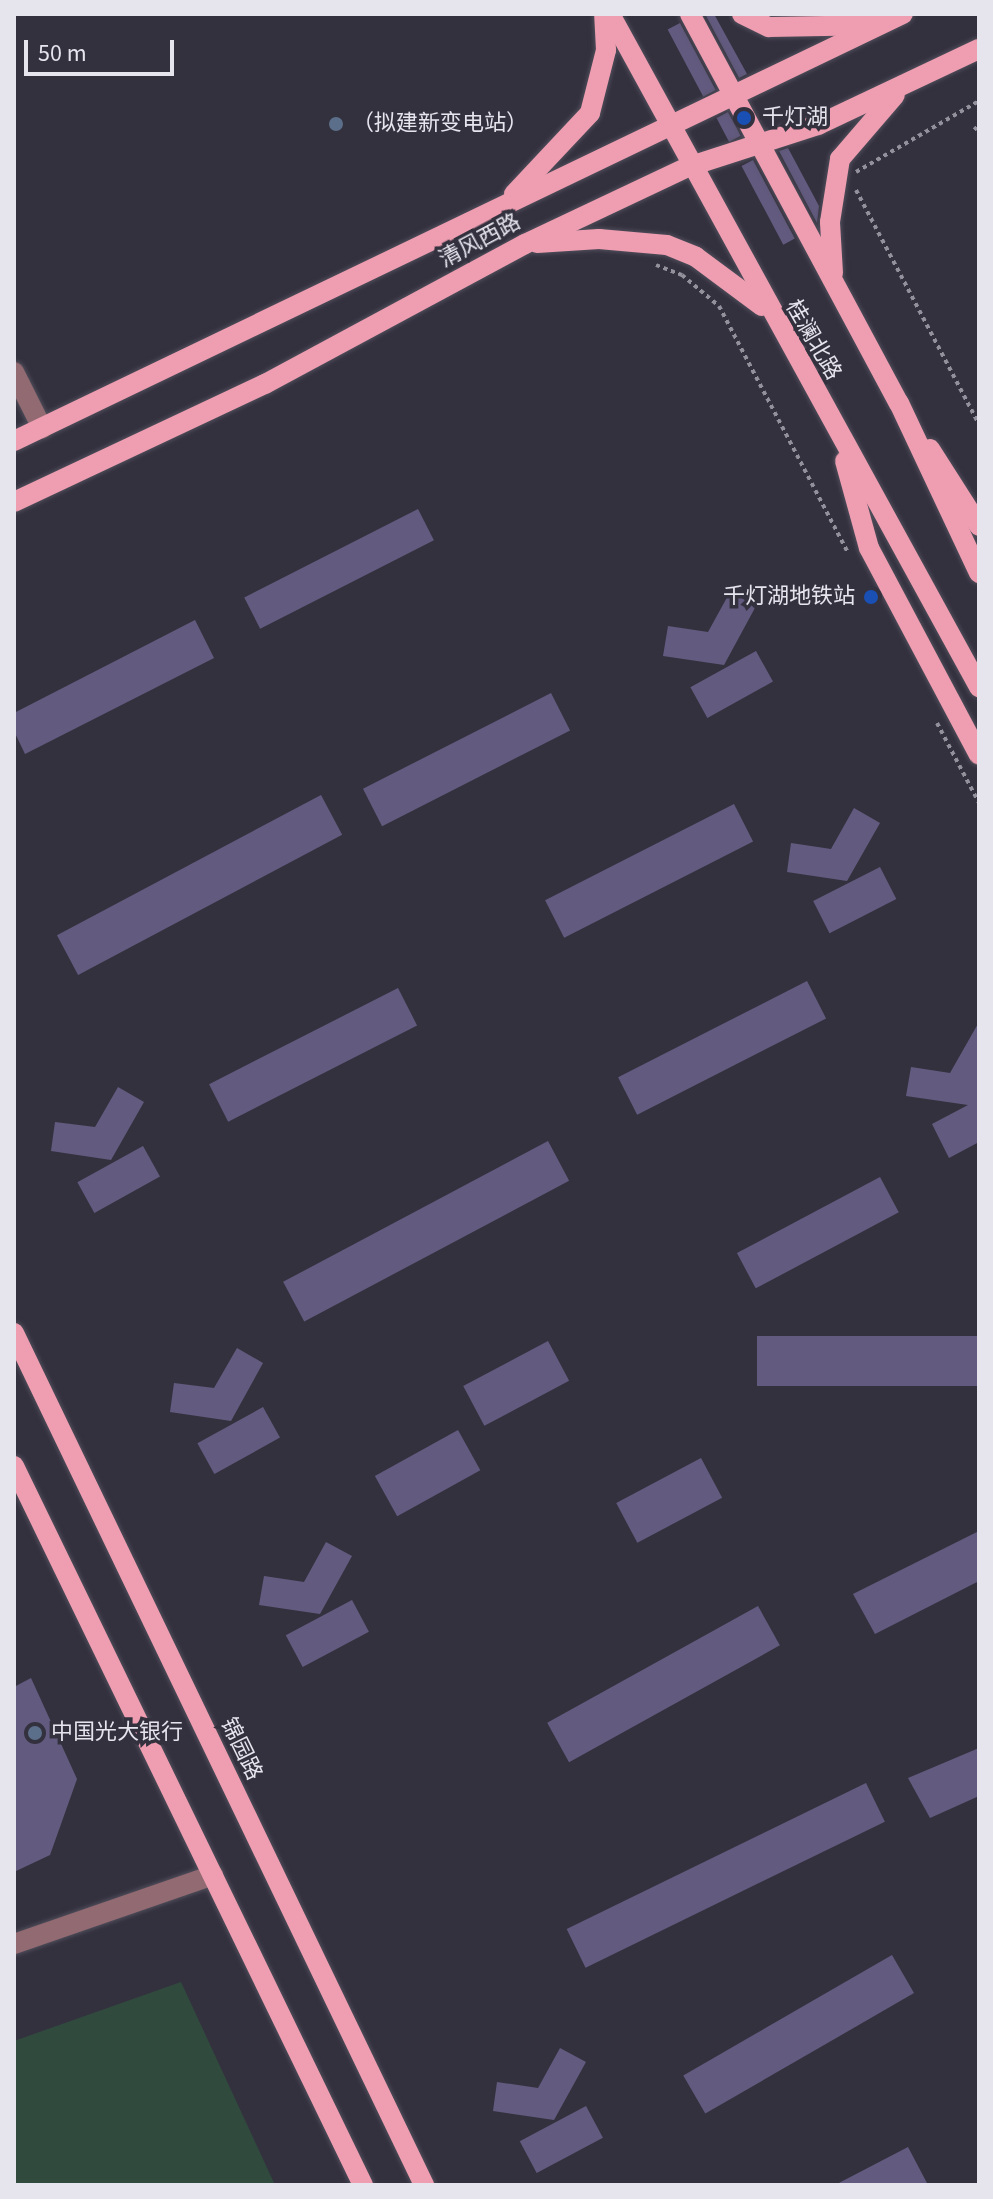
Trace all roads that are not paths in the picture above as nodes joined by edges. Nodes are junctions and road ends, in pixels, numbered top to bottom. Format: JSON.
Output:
{"nodes":[{"id":1,"x":607,"y":14,"type":"edge"},
{"id":2,"x":690,"y":14,"type":"edge"},
{"id":3,"x":742,"y":14,"type":"edge"},
{"id":4,"x":903,"y":14,"type":"edge"},
{"id":5,"x":881,"y":25,"type":"junction"},
{"id":6,"x":979,"y":49,"type":"edge"},
{"id":7,"x":903,"y":87,"type":"junction"},
{"id":8,"x":734,"y":94,"type":"junction"},
{"id":9,"x":667,"y":123,"type":"junction"},
{"id":10,"x":759,"y":144,"type":"junction"},
{"id":11,"x":688,"y":167,"type":"junction"},
{"id":12,"x":502,"y":207,"type":"junction"},
{"id":13,"x":525,"y":244,"type":"junction"},
{"id":14,"x":833,"y":281,"type":"junction"},
{"id":15,"x":769,"y":311,"type":"junction"},
{"id":16,"x":14,"y":372,"type":"edge"},
{"id":17,"x":899,"y":403,"type":"junction"},
{"id":18,"x":42,"y":428,"type":"junction"},
{"id":19,"x":836,"y":430,"type":"junction"},
{"id":20,"x":14,"y":441,"type":"edge"},
{"id":21,"x":14,"y":502,"type":"edge"},
{"id":22,"x":979,"y":526,"type":"edge"},
{"id":23,"x":979,"y":573,"type":"edge"},
{"id":24,"x":979,"y":687,"type":"edge"},
{"id":25,"x":979,"y":755,"type":"edge"},
{"id":26,"x":14,"y":1333,"type":"edge"},
{"id":27,"x":14,"y":1466,"type":"edge"},
{"id":28,"x":213,"y":1875,"type":"junction"},
{"id":29,"x":14,"y":1944,"type":"edge"},
{"id":30,"x":363,"y":2185,"type":"edge"},
{"id":31,"x":424,"y":2185,"type":"edge"}],
"edges":[{"from":1,"to":9,"type":"main road","name":"桂澜北路"},
{"from":1,"to":12,"type":"main road"},
{"from":2,"to":8,"type":"main road","name":"桂澜北路"},
{"from":3,"to":5,"type":"main road"},
{"from":4,"to":5,"type":"main road","name":"清风西路"},
{"from":5,"to":8,"type":"main road","name":"清风西路"},
{"from":6,"to":7,"type":"main road","name":"清风西路"},
{"from":7,"to":10,"type":"main road","name":"清风西路"},
{"from":7,"to":14,"type":"main road"},
{"from":8,"to":9,"type":"main road","name":"清风西路"},
{"from":8,"to":10,"type":"main road","name":"桂澜北路"},
{"from":9,"to":11,"type":"main road","name":"桂澜北路"},
{"from":9,"to":12,"type":"main road","name":"清风西路"},
{"from":10,"to":11,"type":"main road","name":"清风西路"},
{"from":10,"to":14,"type":"main road","name":"桂澜北路"},
{"from":11,"to":13,"type":"main road","name":"清风西路"},
{"from":11,"to":15,"type":"main road","name":"桂澜北路"},
{"from":12,"to":18,"type":"main road","name":"清风西路"},
{"from":13,"to":15,"type":"main road"},
{"from":13,"to":21,"type":"main road","name":"清风西路"},
{"from":14,"to":17,"type":"main road","name":"桂澜北路"},
{"from":15,"to":19,"type":"main road","name":"桂澜北路"},
{"from":16,"to":18,"type":"street"},
{"from":17,"to":22,"type":"main road"},
{"from":17,"to":23,"type":"main road","name":"桂澜北路"},
{"from":18,"to":20,"type":"main road","name":"清风西路"},
{"from":19,"to":24,"type":"main road","name":"桂澜北路"},
{"from":19,"to":25,"type":"main road"},
{"from":26,"to":31,"type":"main road","name":"锦园路"},
{"from":27,"to":28,"type":"main road"},
{"from":28,"to":29,"type":"street"},
{"from":28,"to":30,"type":"main road"}]}
